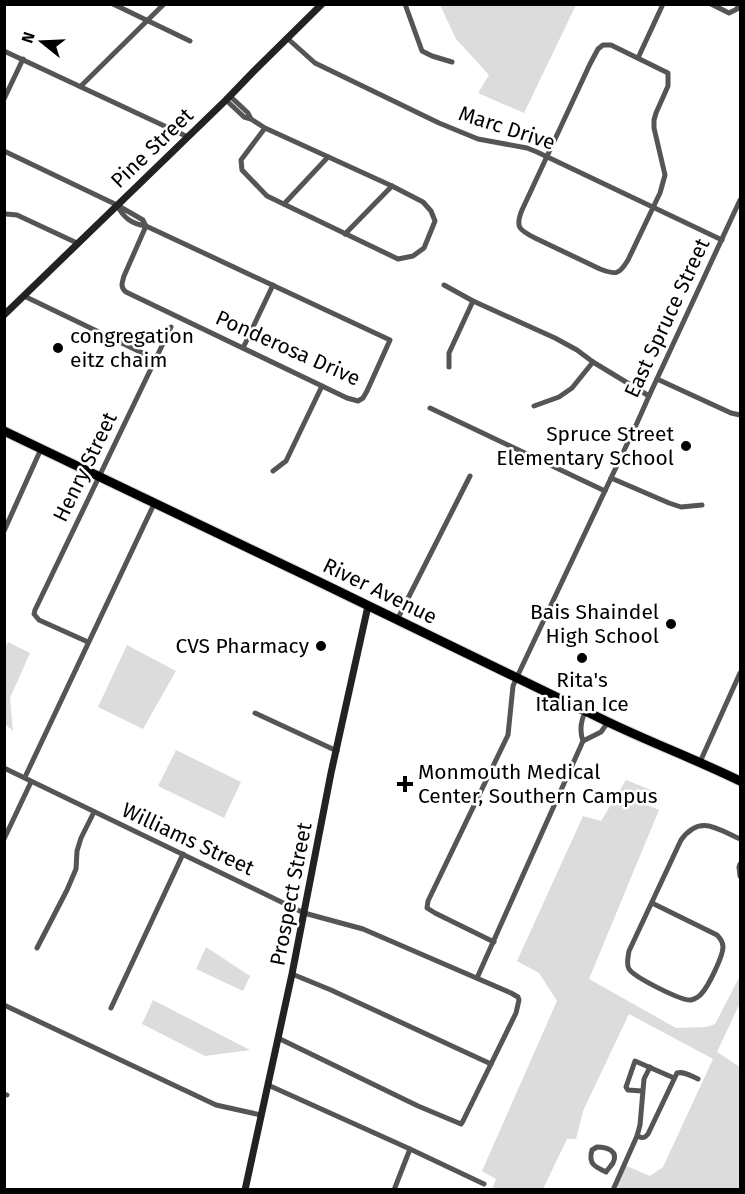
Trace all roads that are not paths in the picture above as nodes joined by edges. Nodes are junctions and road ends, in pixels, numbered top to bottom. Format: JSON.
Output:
{"nodes":[{"id":1,"x":113,"y":4,"type":"edge"},
{"id":2,"x":164,"y":4,"type":"edge"},
{"id":3,"x":322,"y":4,"type":"edge"},
{"id":4,"x":405,"y":4,"type":"edge"},
{"id":5,"x":663,"y":4,"type":"edge"},
{"id":6,"x":711,"y":4,"type":"edge"},
{"id":7,"x":739,"y":4,"type":"edge"},
{"id":8,"x":147,"y":21,"type":"junction"},
{"id":9,"x":288,"y":38,"type":"junction"},
{"id":10,"x":190,"y":41,"type":"dead end"},
{"id":11,"x":4,"y":51,"type":"edge"},
{"id":12,"x":638,"y":58,"type":"junction"},
{"id":13,"x":23,"y":60,"type":"junction"},
{"id":14,"x":452,"y":62,"type":"dead end"},
{"id":15,"x":81,"y":86,"type":"junction"},
{"id":16,"x":228,"y":98,"type":"junction"},
{"id":17,"x":4,"y":99,"type":"edge"},
{"id":18,"x":265,"y":128,"type":"junction"},
{"id":19,"x":188,"y":137,"type":"junction"},
{"id":20,"x":4,"y":151,"type":"edge"},
{"id":21,"x":547,"y":156,"type":"junction"},
{"id":22,"x":328,"y":157,"type":"junction"},
{"id":23,"x":392,"y":186,"type":"junction"},
{"id":24,"x":741,"y":200,"type":"edge"},
{"id":25,"x":284,"y":204,"type":"junction"},
{"id":26,"x":117,"y":205,"type":"junction"},
{"id":27,"x":653,"y":207,"type":"junction"},
{"id":28,"x":6,"y":214,"type":"edge"},
{"id":29,"x":146,"y":226,"type":"junction"},
{"id":30,"x":345,"y":234,"type":"junction"},
{"id":31,"x":722,"y":240,"type":"junction"},
{"id":32,"x":77,"y":243,"type":"junction"},
{"id":33,"x":273,"y":285,"type":"junction"},
{"id":34,"x":444,"y":285,"type":"dead end"},
{"id":35,"x":24,"y":296,"type":"junction"},
{"id":36,"x":473,"y":301,"type":"junction"},
{"id":37,"x":4,"y":315,"type":"edge"},
{"id":38,"x":171,"y":327,"type":"dead end"},
{"id":39,"x":243,"y":348,"type":"junction"},
{"id":40,"x":155,"y":359,"type":"junction"},
{"id":41,"x":593,"y":362,"type":"junction"},
{"id":42,"x":449,"y":367,"type":"dead end"},
{"id":43,"x":657,"y":379,"type":"junction"},
{"id":44,"x":322,"y":386,"type":"junction"},
{"id":45,"x":649,"y":396,"type":"junction"},
{"id":46,"x":534,"y":406,"type":"dead end"},
{"id":47,"x":430,"y":408,"type":"dead end"},
{"id":48,"x":741,"y":415,"type":"edge"},
{"id":49,"x":4,"y":431,"type":"edge"},
{"id":50,"x":41,"y":449,"type":"junction"},
{"id":51,"x":273,"y":471,"type":"dead end"},
{"id":52,"x":99,"y":476,"type":"junction"},
{"id":53,"x":470,"y":476,"type":"dead end"},
{"id":54,"x":611,"y":478,"type":"junction"},
{"id":55,"x":605,"y":491,"type":"junction"},
{"id":56,"x":155,"y":502,"type":"junction"},
{"id":57,"x":702,"y":505,"type":"dead end"},
{"id":58,"x":4,"y":531,"type":"edge"},
{"id":59,"x":368,"y":606,"type":"junction"},
{"id":60,"x":397,"y":620,"type":"junction"},
{"id":61,"x":88,"y":642,"type":"junction"},
{"id":62,"x":741,"y":673,"type":"edge"},
{"id":63,"x":517,"y":677,"type":"junction"},
{"id":64,"x":586,"y":710,"type":"junction"},
{"id":65,"x":255,"y":713,"type":"dead end"},
{"id":66,"x":608,"y":722,"type":"junction"},
{"id":67,"x":583,"y":741,"type":"junction"},
{"id":68,"x":337,"y":751,"type":"junction"},
{"id":69,"x":700,"y":762,"type":"junction"},
{"id":70,"x":4,"y":768,"type":"edge"},
{"id":71,"x":25,"y":777,"type":"junction"},
{"id":72,"x":741,"y":781,"type":"edge"},
{"id":73,"x":32,"y":782,"type":"junction"},
{"id":74,"x":94,"y":812,"type":"junction"},
{"id":75,"x":4,"y":839,"type":"edge"},
{"id":76,"x":741,"y":839,"type":"edge"},
{"id":77,"x":183,"y":854,"type":"junction"},
{"id":78,"x":741,"y":864,"type":"edge"},
{"id":79,"x":741,"y":876,"type":"edge"},
{"id":80,"x":652,"y":903,"type":"junction"},
{"id":81,"x":304,"y":913,"type":"junction"},
{"id":82,"x":494,"y":942,"type":"junction"},
{"id":83,"x":37,"y":948,"type":"dead end"},
{"id":84,"x":292,"y":974,"type":"junction"},
{"id":85,"x":477,"y":978,"type":"junction"},
{"id":86,"x":4,"y":1005,"type":"edge"},
{"id":87,"x":111,"y":1008,"type":"dead end"},
{"id":88,"x":278,"y":1038,"type":"junction"},
{"id":89,"x":491,"y":1065,"type":"junction"},
{"id":90,"x":650,"y":1067,"type":"junction"},
{"id":91,"x":674,"y":1078,"type":"junction"},
{"id":92,"x":698,"y":1079,"type":"dead end"},
{"id":93,"x":268,"y":1085,"type":"junction"},
{"id":94,"x":642,"y":1091,"type":"junction"},
{"id":95,"x":261,"y":1115,"type":"junction"},
{"id":96,"x":637,"y":1137,"type":"junction"},
{"id":97,"x":410,"y":1149,"type":"junction"},
{"id":98,"x":606,"y":1172,"type":"junction"},
{"id":99,"x":618,"y":1178,"type":"junction"},
{"id":100,"x":484,"y":1184,"type":"dead end"},
{"id":101,"x":245,"y":1190,"type":"edge"},
{"id":102,"x":394,"y":1190,"type":"edge"},
{"id":103,"x":613,"y":1190,"type":"edge"}],
"edges":[{"from":1,"to":8,"type":"street"},
{"from":2,"to":8,"type":"street"},
{"from":3,"to":9,"type":"street","name":"Pine Street"},
{"from":4,"to":14,"type":"street"},
{"from":5,"to":12,"type":"street"},
{"from":6,"to":7,"type":"street"},
{"from":8,"to":10,"type":"street"},
{"from":8,"to":15,"type":"street"},
{"from":9,"to":16,"type":"street","name":"Pine Street"},
{"from":9,"to":21,"type":"street","name":"Marc Drive"},
{"from":11,"to":13,"type":"street"},
{"from":12,"to":21,"type":"street"},
{"from":12,"to":27,"type":"street"},
{"from":13,"to":15,"type":"street"},
{"from":13,"to":17,"type":"street"},
{"from":15,"to":19,"type":"street"},
{"from":16,"to":18,"type":"street"},
{"from":16,"to":19,"type":"street","name":"Pine Street"},
{"from":18,"to":22,"type":"street"},
{"from":18,"to":25,"type":"street"},
{"from":19,"to":26,"type":"street","name":"Pine Street"},
{"from":20,"to":26,"type":"street","name":"Ponderosa Drive"},
{"from":21,"to":27,"type":"street","name":"Marc Drive"},
{"from":21,"to":27,"type":"street"},
{"from":22,"to":23,"type":"street"},
{"from":22,"to":25,"type":"street"},
{"from":23,"to":30,"type":"street"},
{"from":23,"to":30,"type":"street"},
{"from":24,"to":31,"type":"street","name":"East Spruce Street"},
{"from":25,"to":30,"type":"street"},
{"from":26,"to":29,"type":"street","name":"Ponderosa Drive"},
{"from":26,"to":32,"type":"street","name":"Pine Street"},
{"from":27,"to":31,"type":"street","name":"Marc Drive"},
{"from":28,"to":32,"type":"street"},
{"from":29,"to":33,"type":"street","name":"Ponderosa Drive"},
{"from":29,"to":39,"type":"street","name":"Ponderosa Drive"},
{"from":31,"to":43,"type":"street","name":"East Spruce Street"},
{"from":32,"to":35,"type":"street","name":"Pine Street"},
{"from":33,"to":39,"type":"street"},
{"from":33,"to":44,"type":"street","name":"Ponderosa Drive"},
{"from":34,"to":36,"type":"street"},
{"from":35,"to":37,"type":"street","name":"Pine Street"},
{"from":35,"to":40,"type":"street"},
{"from":36,"to":41,"type":"street"},
{"from":36,"to":42,"type":"street"},
{"from":38,"to":40,"type":"street","name":"Henry Street"},
{"from":39,"to":44,"type":"street","name":"Ponderosa Drive"},
{"from":40,"to":52,"type":"street","name":"Henry Street"},
{"from":41,"to":45,"type":"street"},
{"from":41,"to":46,"type":"street"},
{"from":43,"to":45,"type":"street","name":"East Spruce Street"},
{"from":43,"to":48,"type":"street"},
{"from":44,"to":51,"type":"street"},
{"from":45,"to":54,"type":"street","name":"East Spruce Street"},
{"from":47,"to":55,"type":"street"},
{"from":49,"to":50,"type":"highway","name":"River Avenue"},
{"from":50,"to":52,"type":"highway","name":"River Avenue"},
{"from":50,"to":58,"type":"street"},
{"from":52,"to":56,"type":"highway","name":"River Avenue"},
{"from":52,"to":61,"type":"street","name":"Henry Street"},
{"from":53,"to":60,"type":"street"},
{"from":54,"to":55,"type":"street","name":"East Spruce Street"},
{"from":54,"to":57,"type":"street"},
{"from":55,"to":63,"type":"street","name":"East Spruce Street"},
{"from":56,"to":59,"type":"highway","name":"River Avenue"},
{"from":56,"to":61,"type":"street"},
{"from":59,"to":60,"type":"highway","name":"River Avenue"},
{"from":59,"to":68,"type":"street","name":"Prospect Street"},
{"from":60,"to":63,"type":"highway","name":"River Avenue"},
{"from":61,"to":71,"type":"street"},
{"from":62,"to":69,"type":"street"},
{"from":63,"to":64,"type":"highway","name":"River Avenue"},
{"from":63,"to":82,"type":"street","name":"East Spruce Street"},
{"from":64,"to":66,"type":"highway","name":"River Avenue"},
{"from":64,"to":67,"type":"street"},
{"from":65,"to":68,"type":"street"},
{"from":66,"to":67,"type":"street"},
{"from":66,"to":69,"type":"highway","name":"River Avenue"},
{"from":67,"to":82,"type":"street"},
{"from":68,"to":81,"type":"street","name":"Prospect Street"},
{"from":69,"to":72,"type":"highway","name":"River Avenue"},
{"from":70,"to":71,"type":"street","name":"Williams Street"},
{"from":71,"to":73,"type":"street","name":"Williams Street"},
{"from":73,"to":74,"type":"street","name":"Williams Street"},
{"from":73,"to":75,"type":"street"},
{"from":74,"to":77,"type":"street","name":"Williams Street"},
{"from":74,"to":83,"type":"street"},
{"from":76,"to":80,"type":"street"},
{"from":77,"to":81,"type":"street","name":"Williams Street"},
{"from":77,"to":87,"type":"street"},
{"from":78,"to":79,"type":"street"},
{"from":80,"to":80,"type":"street"},
{"from":81,"to":84,"type":"street","name":"Prospect Street"},
{"from":81,"to":85,"type":"street","name":"Williams Street"},
{"from":82,"to":85,"type":"street"},
{"from":84,"to":88,"type":"street","name":"Prospect Street"},
{"from":84,"to":89,"type":"street"},
{"from":85,"to":89,"type":"street","name":"Williams Street"},
{"from":86,"to":95,"type":"street"},
{"from":88,"to":89,"type":"street"},
{"from":88,"to":93,"type":"street","name":"Prospect Street"},
{"from":90,"to":91,"type":"street"},
{"from":90,"to":94,"type":"street"},
{"from":90,"to":94,"type":"street"},
{"from":91,"to":92,"type":"street"},
{"from":91,"to":96,"type":"street"},
{"from":93,"to":95,"type":"street","name":"Prospect Street"},
{"from":93,"to":97,"type":"street"},
{"from":94,"to":96,"type":"street"},
{"from":95,"to":101,"type":"street","name":"Prospect Street"},
{"from":96,"to":99,"type":"street"},
{"from":97,"to":100,"type":"street"},
{"from":97,"to":102,"type":"street"},
{"from":98,"to":98,"type":"street"},
{"from":98,"to":99,"type":"street"},
{"from":99,"to":103,"type":"street"}]}
